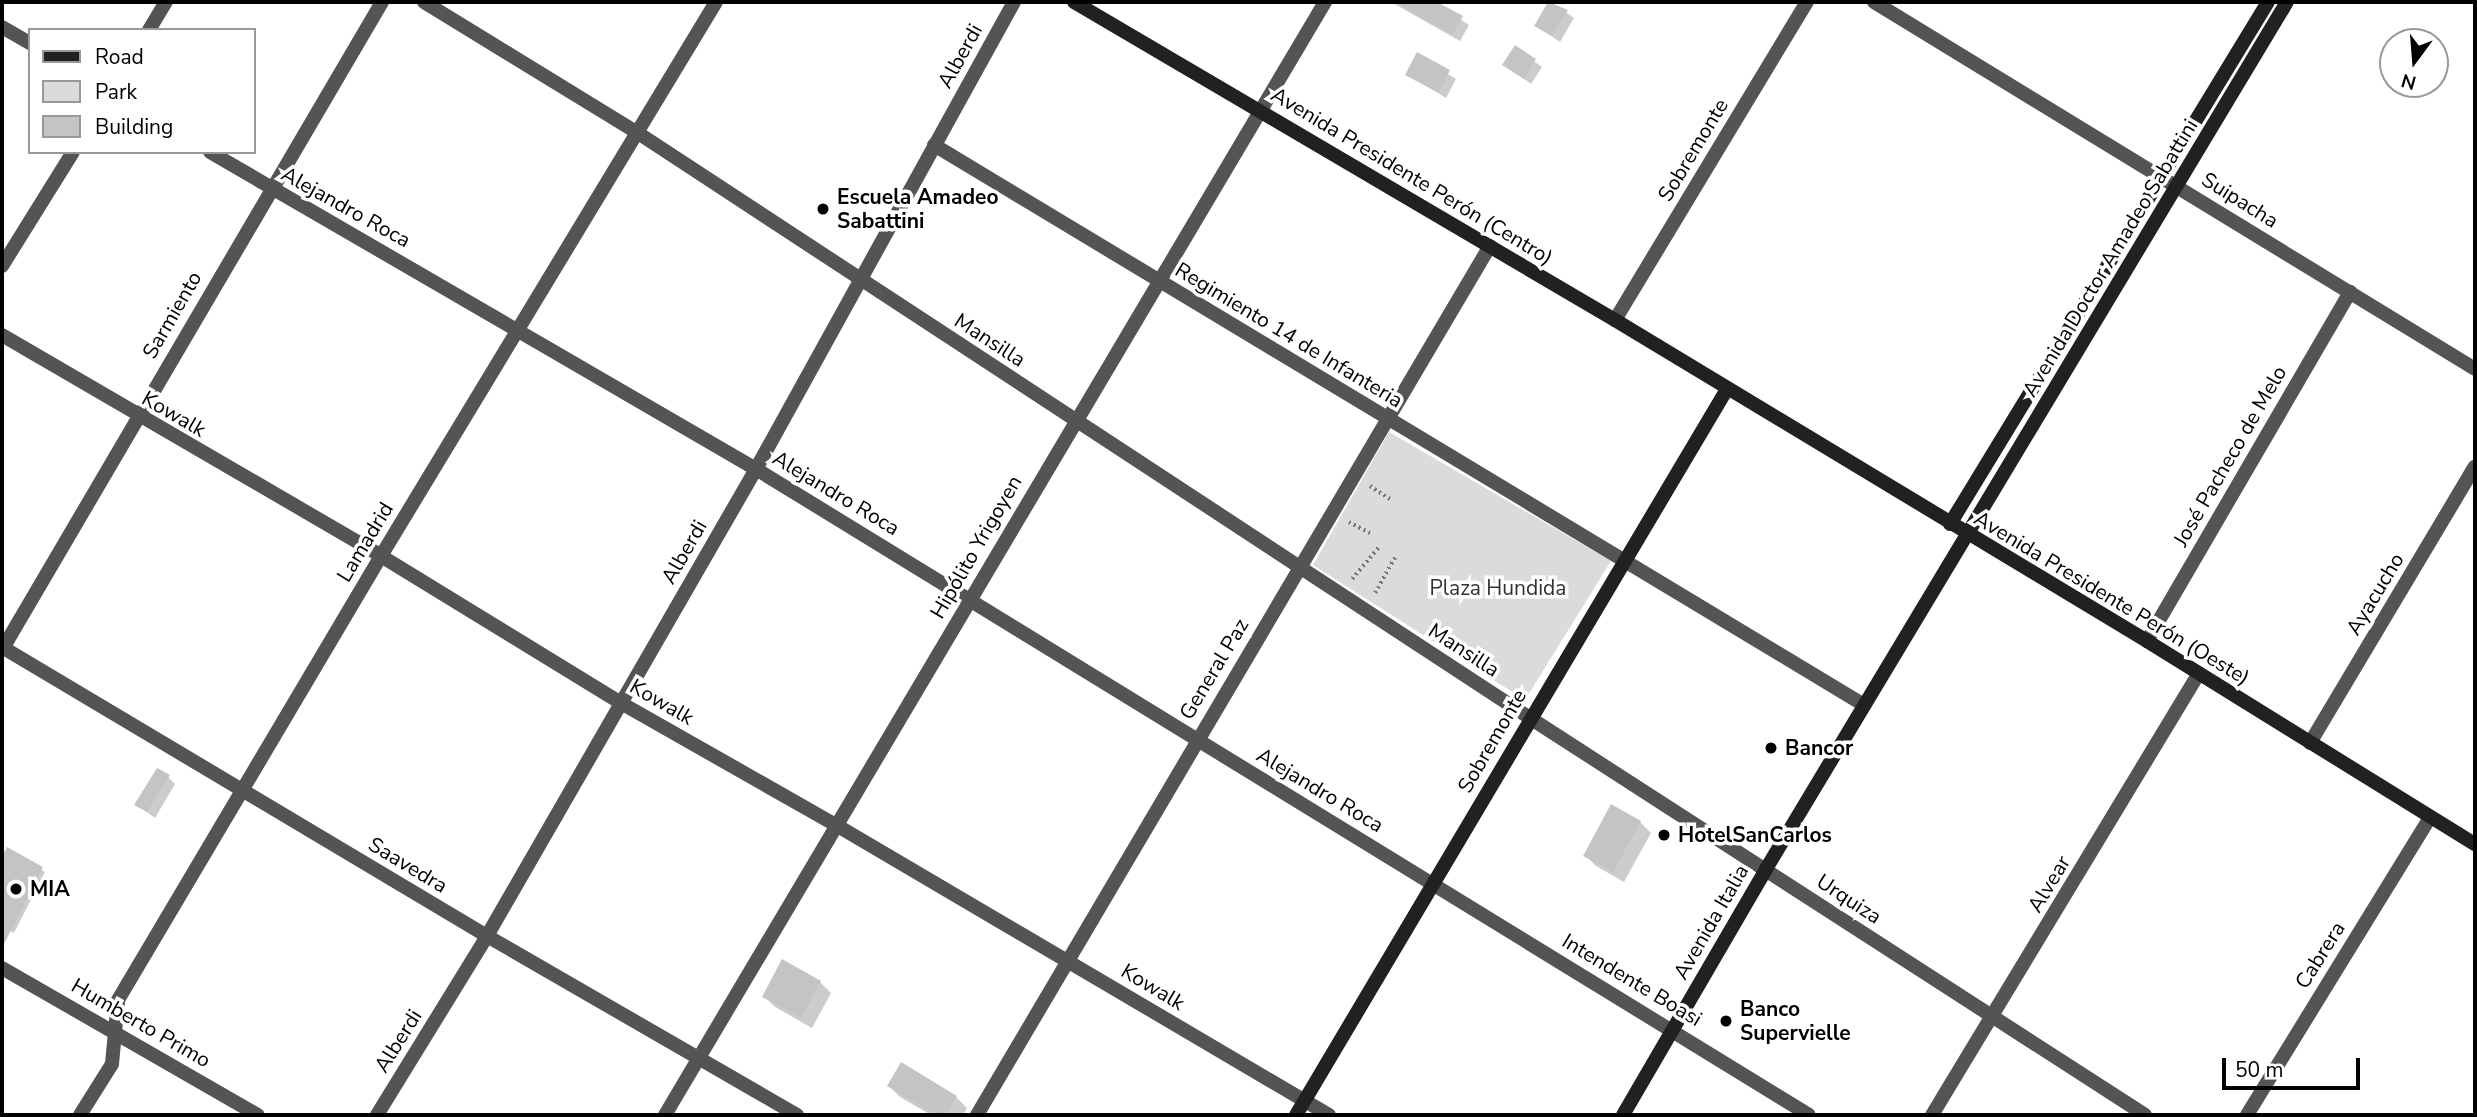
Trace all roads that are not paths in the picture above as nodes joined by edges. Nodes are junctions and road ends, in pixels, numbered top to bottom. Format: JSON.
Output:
{"nodes":[{"id":1,"x":166,"y":2,"type":"edge"},
{"id":2,"x":382,"y":2,"type":"edge"},
{"id":3,"x":424,"y":2,"type":"edge"},
{"id":4,"x":716,"y":2,"type":"edge"},
{"id":5,"x":1014,"y":2,"type":"edge"},
{"id":6,"x":1074,"y":2,"type":"edge"},
{"id":7,"x":1325,"y":2,"type":"edge"},
{"id":8,"x":1807,"y":2,"type":"edge"},
{"id":9,"x":1874,"y":2,"type":"edge"},
{"id":10,"x":2268,"y":2,"type":"edge"},
{"id":11,"x":2287,"y":2,"type":"edge"},
{"id":12,"x":2,"y":27,"type":"edge"},
{"id":13,"x":150,"y":28,"type":"edge"},
{"id":14,"x":28,"y":42,"type":"edge"},
{"id":15,"x":1259,"y":110,"type":"junction"},
{"id":16,"x":638,"y":133,"type":"junction"},
{"id":17,"x":934,"y":145,"type":"junction"},
{"id":18,"x":72,"y":154,"type":"edge"},
{"id":19,"x":213,"y":154,"type":"edge"},
{"id":20,"x":2163,"y":176,"type":"junction"},
{"id":21,"x":2178,"y":186,"type":"junction"},
{"id":22,"x":270,"y":189,"type":"junction"},
{"id":23,"x":1490,"y":246,"type":"junction"},
{"id":24,"x":2,"y":266,"type":"edge"},
{"id":25,"x":859,"y":279,"type":"junction"},
{"id":26,"x":1159,"y":280,"type":"junction"},
{"id":27,"x":2350,"y":292,"type":"junction"},
{"id":28,"x":1615,"y":320,"type":"junction"},
{"id":29,"x":518,"y":328,"type":"junction"},
{"id":30,"x":2,"y":335,"type":"edge"},
{"id":31,"x":2475,"y":369,"type":"edge"},
{"id":32,"x":1727,"y":389,"type":"junction"},
{"id":33,"x":137,"y":416,"type":"junction"},
{"id":34,"x":1387,"y":419,"type":"junction"},
{"id":35,"x":1075,"y":420,"type":"junction"},
{"id":36,"x":2475,"y":466,"type":"edge"},
{"id":37,"x":756,"y":469,"type":"junction"},
{"id":38,"x":1950,"y":524,"type":"junction"},
{"id":39,"x":1968,"y":535,"type":"junction"},
{"id":40,"x":381,"y":556,"type":"junction"},
{"id":41,"x":1624,"y":558,"type":"junction"},
{"id":42,"x":1300,"y":567,"type":"junction"},
{"id":43,"x":971,"y":599,"type":"junction"},
{"id":44,"x":2147,"y":641,"type":"junction"},
{"id":45,"x":2,"y":648,"type":"edge"},
{"id":46,"x":2199,"y":673,"type":"junction"},
{"id":47,"x":621,"y":702,"type":"junction"},
{"id":48,"x":1864,"y":705,"type":"junction"},
{"id":49,"x":1530,"y":718,"type":"junction"},
{"id":50,"x":1197,"y":739,"type":"junction"},
{"id":51,"x":2310,"y":743,"type":"junction"},
{"id":52,"x":241,"y":791,"type":"junction"},
{"id":53,"x":2430,"y":817,"type":"junction"},
{"id":54,"x":836,"y":824,"type":"junction"},
{"id":55,"x":2475,"y":844,"type":"edge"},
{"id":56,"x":1766,"y":869,"type":"junction"},
{"id":57,"x":1432,"y":883,"type":"junction"},
{"id":58,"x":487,"y":936,"type":"junction"},
{"id":59,"x":1067,"y":960,"type":"junction"},
{"id":60,"x":2,"y":968,"type":"edge"},
{"id":61,"x":1993,"y":1018,"type":"junction"},
{"id":62,"x":1674,"y":1030,"type":"junction"},
{"id":63,"x":115,"y":1031,"type":"junction"},
{"id":64,"x":699,"y":1058,"type":"junction"},
{"id":65,"x":1304,"y":1101,"type":"junction"},
{"id":66,"x":80,"y":1115,"type":"edge"},
{"id":67,"x":258,"y":1115,"type":"edge"},
{"id":68,"x":377,"y":1115,"type":"edge"},
{"id":69,"x":665,"y":1115,"type":"edge"},
{"id":70,"x":797,"y":1115,"type":"edge"},
{"id":71,"x":977,"y":1115,"type":"edge"},
{"id":72,"x":1296,"y":1115,"type":"edge"},
{"id":73,"x":1329,"y":1115,"type":"edge"},
{"id":74,"x":1623,"y":1115,"type":"edge"},
{"id":75,"x":1809,"y":1115,"type":"edge"},
{"id":76,"x":1932,"y":1115,"type":"edge"},
{"id":77,"x":2145,"y":1115,"type":"edge"},
{"id":78,"x":2247,"y":1115,"type":"edge"}],
"edges":[{"from":1,"to":13,"type":"street"},
{"from":2,"to":22,"type":"street","name":"Sarmiento"},
{"from":3,"to":16,"type":"street","name":"Mansilla"},
{"from":4,"to":16,"type":"street","name":"Lamadrid"},
{"from":5,"to":17,"type":"street","name":"Alberdi"},
{"from":6,"to":15,"type":"main road","name":"Avenida Presidente Perón (Centro)"},
{"from":7,"to":15,"type":"street","name":"Hipólito Yrigoyen"},
{"from":8,"to":28,"type":"street","name":"Sobremonte"},
{"from":9,"to":20,"type":"street","name":"Suipacha"},
{"from":10,"to":20,"type":"main road","name":"Avenida Doctor Amadeo Sabattini"},
{"from":11,"to":21,"type":"main road","name":"Avenida Doctor Amadeo Sabattini"},
{"from":12,"to":14,"type":"street"},
{"from":15,"to":23,"type":"main road","name":"Avenida Presidente Perón (Centro)"},
{"from":15,"to":26,"type":"street","name":"Hipólito Yrigoyen"},
{"from":16,"to":25,"type":"street","name":"Mansilla"},
{"from":16,"to":29,"type":"street","name":"Lamadrid"},
{"from":17,"to":25,"type":"street","name":"Alberdi"},
{"from":17,"to":26,"type":"street","name":"Regimiento 14 de Infanteria"},
{"from":18,"to":24,"type":"street"},
{"from":19,"to":22,"type":"street","name":"Alejandro Roca"},
{"from":20,"to":21,"type":"street","name":"Suipacha"},
{"from":20,"to":38,"type":"main road","name":"Avenida Doctor Amadeo Sabattini"},
{"from":21,"to":27,"type":"street","name":"Suipacha"},
{"from":21,"to":39,"type":"main road","name":"Avenida Doctor Amadeo Sabattini"},
{"from":22,"to":29,"type":"street","name":"Alejandro Roca"},
{"from":22,"to":33,"type":"street","name":"Sarmiento"},
{"from":23,"to":28,"type":"main road","name":"Avenida Presidente Perón (Centro)"},
{"from":23,"to":34,"type":"street","name":"General Paz"},
{"from":25,"to":35,"type":"street","name":"Mansilla"},
{"from":25,"to":37,"type":"street","name":"Alberdi"},
{"from":26,"to":34,"type":"street","name":"Regimiento 14 de Infanteria"},
{"from":26,"to":35,"type":"street","name":"Hipólito Yrigoyen"},
{"from":27,"to":31,"type":"street","name":"Suipacha"},
{"from":27,"to":44,"type":"street","name":"José Pacheco de Melo"},
{"from":28,"to":32,"type":"main road","name":"Avenida Presidente Perón (Centro)"},
{"from":29,"to":37,"type":"street","name":"Alejandro Roca"},
{"from":29,"to":40,"type":"street","name":"Lamadrid"},
{"from":30,"to":33,"type":"street","name":"Kowalk"},
{"from":32,"to":38,"type":"main road","name":"Avenida Presidente Perón (Oeste)"},
{"from":32,"to":41,"type":"main road","name":"Sobremonte"},
{"from":33,"to":40,"type":"street","name":"Kowalk"},
{"from":33,"to":45,"type":"street","name":"Sarmiento"},
{"from":34,"to":41,"type":"street","name":"Regimiento 14 de Infanteria"},
{"from":34,"to":42,"type":"street","name":"General Paz"},
{"from":35,"to":42,"type":"street","name":"Mansilla"},
{"from":35,"to":43,"type":"street","name":"Hipólito Yrigoyen"},
{"from":36,"to":51,"type":"street","name":"Ayacucho"},
{"from":37,"to":43,"type":"street","name":"Alejandro Roca"},
{"from":37,"to":47,"type":"street","name":"Alberdi"},
{"from":38,"to":39,"type":"main road","name":"Avenida Presidente Perón (Oeste)"},
{"from":39,"to":44,"type":"main road","name":"Avenida Presidente Perón (Oeste)"},
{"from":39,"to":48,"type":"main road","name":"Avenida Italia"},
{"from":40,"to":47,"type":"street","name":"Kowalk"},
{"from":40,"to":52,"type":"street","name":"Lamadrid"},
{"from":41,"to":48,"type":"street","name":"Regimiento 14 de Infanteria"},
{"from":41,"to":49,"type":"main road","name":"Sobremonte"},
{"from":42,"to":49,"type":"street","name":"Mansilla"},
{"from":42,"to":50,"type":"street","name":"General Paz"},
{"from":43,"to":50,"type":"street","name":"Alejandro Roca"},
{"from":43,"to":54,"type":"street","name":"Hipólito Yrigoyen"},
{"from":44,"to":46,"type":"main road","name":"Avenida Presidente Perón (Oeste)"},
{"from":45,"to":52,"type":"street","name":"Saavedra"},
{"from":46,"to":51,"type":"main road","name":"Avenida Presidente Perón (Oeste)"},
{"from":46,"to":61,"type":"street","name":"Alvear"},
{"from":47,"to":54,"type":"street","name":"Kowalk"},
{"from":47,"to":58,"type":"street","name":"Alberdi"},
{"from":48,"to":56,"type":"main road","name":"Avenida Italia"},
{"from":49,"to":56,"type":"street","name":"Urquiza"},
{"from":49,"to":57,"type":"main road","name":"Sobremonte"},
{"from":50,"to":57,"type":"street","name":"Alejandro Roca"},
{"from":50,"to":59,"type":"street","name":"General Paz"},
{"from":51,"to":53,"type":"main road","name":"Avenida Presidente Perón (Oeste)"},
{"from":52,"to":58,"type":"street","name":"Saavedra"},
{"from":52,"to":63,"type":"street","name":"Lamadrid"},
{"from":53,"to":55,"type":"main road","name":"Avenida Presidente Perón (Oeste)"},
{"from":53,"to":78,"type":"street","name":"Cabrera"},
{"from":54,"to":59,"type":"street","name":"Kowalk"},
{"from":54,"to":64,"type":"street","name":"Hipólito Yrigoyen"},
{"from":56,"to":61,"type":"street","name":"Urquiza"},
{"from":56,"to":62,"type":"main road","name":"Avenida Italia"},
{"from":57,"to":62,"type":"street","name":"Intendente Boasi"},
{"from":57,"to":65,"type":"main road","name":"Sobremonte"},
{"from":58,"to":64,"type":"street","name":"Saavedra"},
{"from":58,"to":68,"type":"street","name":"Alberdi"},
{"from":59,"to":65,"type":"street","name":"Kowalk"},
{"from":59,"to":71,"type":"street","name":"General Paz"},
{"from":60,"to":63,"type":"street","name":"Humberto Primo"},
{"from":61,"to":76,"type":"street","name":"Alvear"},
{"from":61,"to":77,"type":"street","name":"Urquiza"},
{"from":62,"to":74,"type":"main road","name":"Avenida Italia"},
{"from":62,"to":75,"type":"street","name":"Intendente Boasi"},
{"from":63,"to":66,"type":"street","name":"Lamadrid"},
{"from":63,"to":67,"type":"street","name":"Humberto Primo"},
{"from":64,"to":69,"type":"street","name":"Hipólito Yrigoyen"},
{"from":64,"to":70,"type":"street","name":"Saavedra"},
{"from":65,"to":72,"type":"main road","name":"Sobremonte"},
{"from":65,"to":73,"type":"street","name":"Kowalk"}]}
